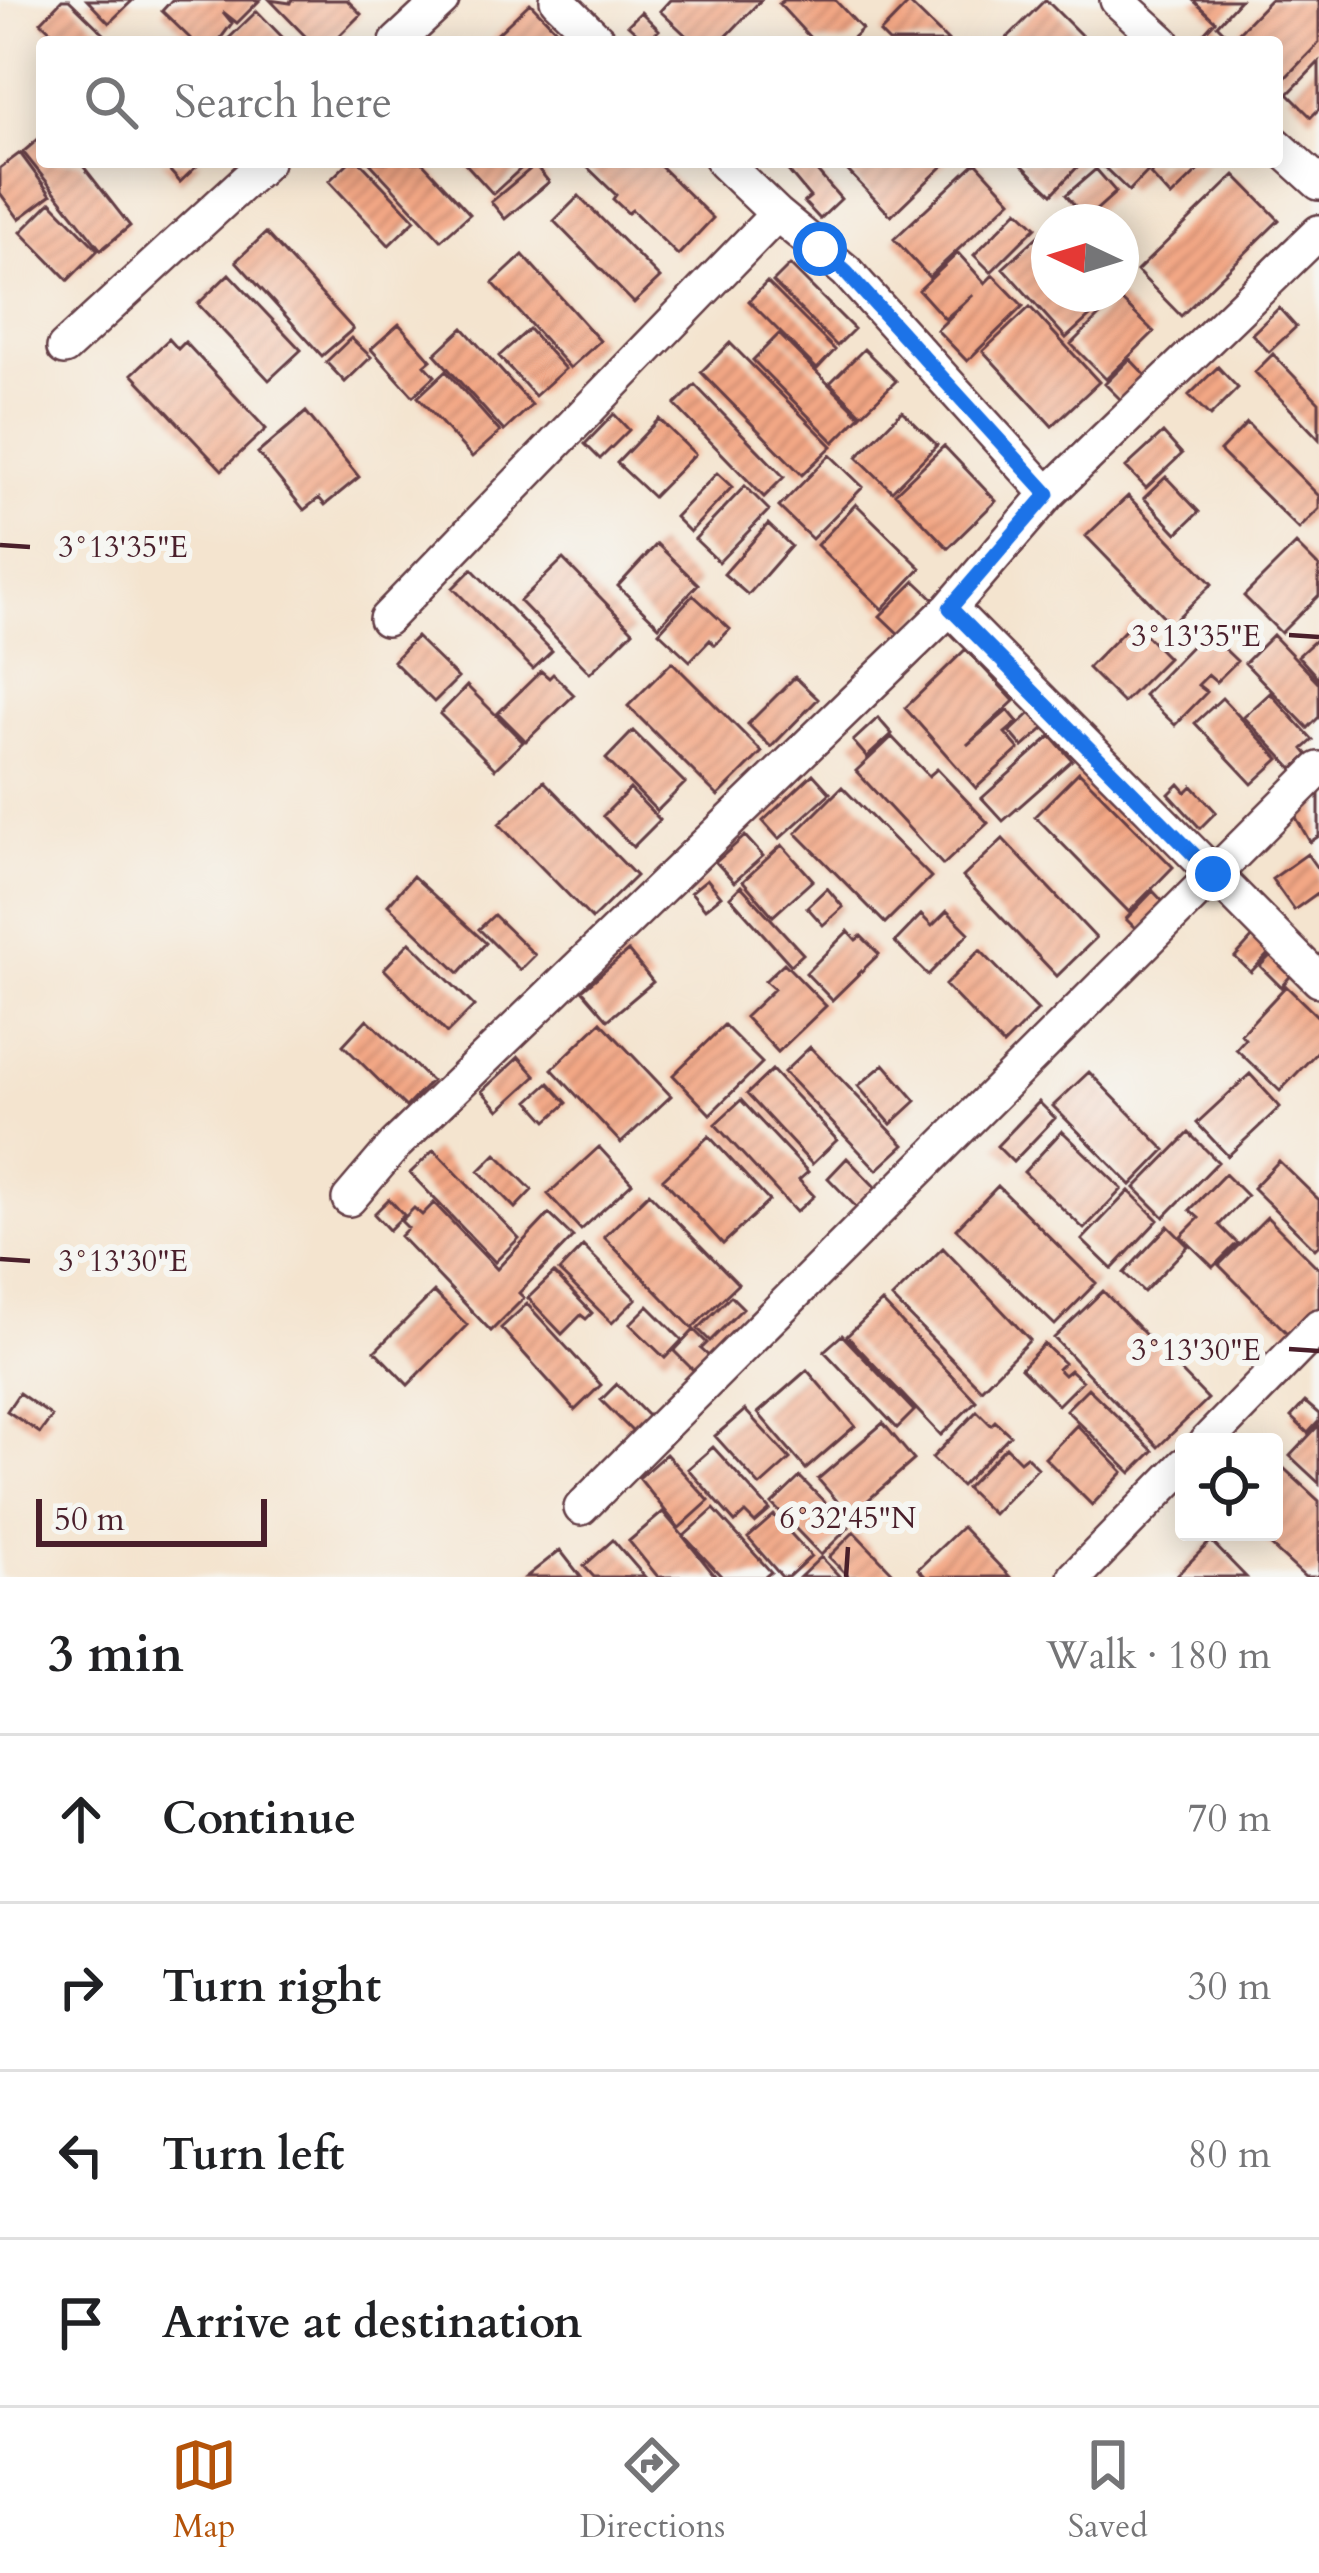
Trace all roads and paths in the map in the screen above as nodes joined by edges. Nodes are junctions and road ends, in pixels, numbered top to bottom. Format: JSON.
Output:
{"nodes":[{"id":1,"x":442,"y":0,"type":"edge"},
{"id":2,"x":557,"y":0,"type":"edge"},
{"id":3,"x":1117,"y":0,"type":"edge"},
{"id":4,"x":403,"y":36,"type":"edge"},
{"id":5,"x":594,"y":36,"type":"edge"},
{"id":6,"x":1156,"y":36,"type":"edge"},
{"id":7,"x":1283,"y":150,"type":"edge"},
{"id":8,"x":259,"y":168,"type":"edge"},
{"id":9,"x":729,"y":168,"type":"edge"},
{"id":10,"x":1319,"y":183,"type":"edge"},
{"id":11,"x":777,"y":214,"type":"junction"},
{"id":12,"x":1319,"y":232,"type":"edge"},
{"id":13,"x":64,"y":348,"type":"dead end"},
{"id":14,"x":1048,"y":494,"type":"junction"},
{"id":15,"x":950,"y":608,"type":"junction"},
{"id":16,"x":386,"y":619,"type":"dead end"},
{"id":17,"x":1319,"y":769,"type":"edge"},
{"id":18,"x":1213,"y":874,"type":"junction"},
{"id":19,"x":1319,"y":980,"type":"edge"},
{"id":20,"x":349,"y":1199,"type":"dead end"},
{"id":21,"x":1319,"y":1326,"type":"edge"},
{"id":22,"x":1215,"y":1433,"type":"edge"},
{"id":23,"x":1175,"y":1474,"type":"edge"},
{"id":24,"x":581,"y":1508,"type":"dead end"},
{"id":25,"x":1075,"y":1577,"type":"edge"}],
"edges":[{"from":1,"to":4,"type":"street"},
{"from":2,"to":5,"type":"street"},
{"from":3,"to":6,"type":"street"},
{"from":7,"to":10,"type":"street"},
{"from":8,"to":13,"type":"street"},
{"from":9,"to":11,"type":"street"},
{"from":11,"to":14,"type":"street"},
{"from":11,"to":16,"type":"street"},
{"from":12,"to":14,"type":"street"},
{"from":14,"to":15,"type":"street"},
{"from":15,"to":18,"type":"street"},
{"from":15,"to":20,"type":"street"},
{"from":17,"to":18,"type":"street"},
{"from":18,"to":19,"type":"street"},
{"from":18,"to":24,"type":"street"},
{"from":21,"to":22,"type":"street"},
{"from":23,"to":25,"type":"street"}]}
